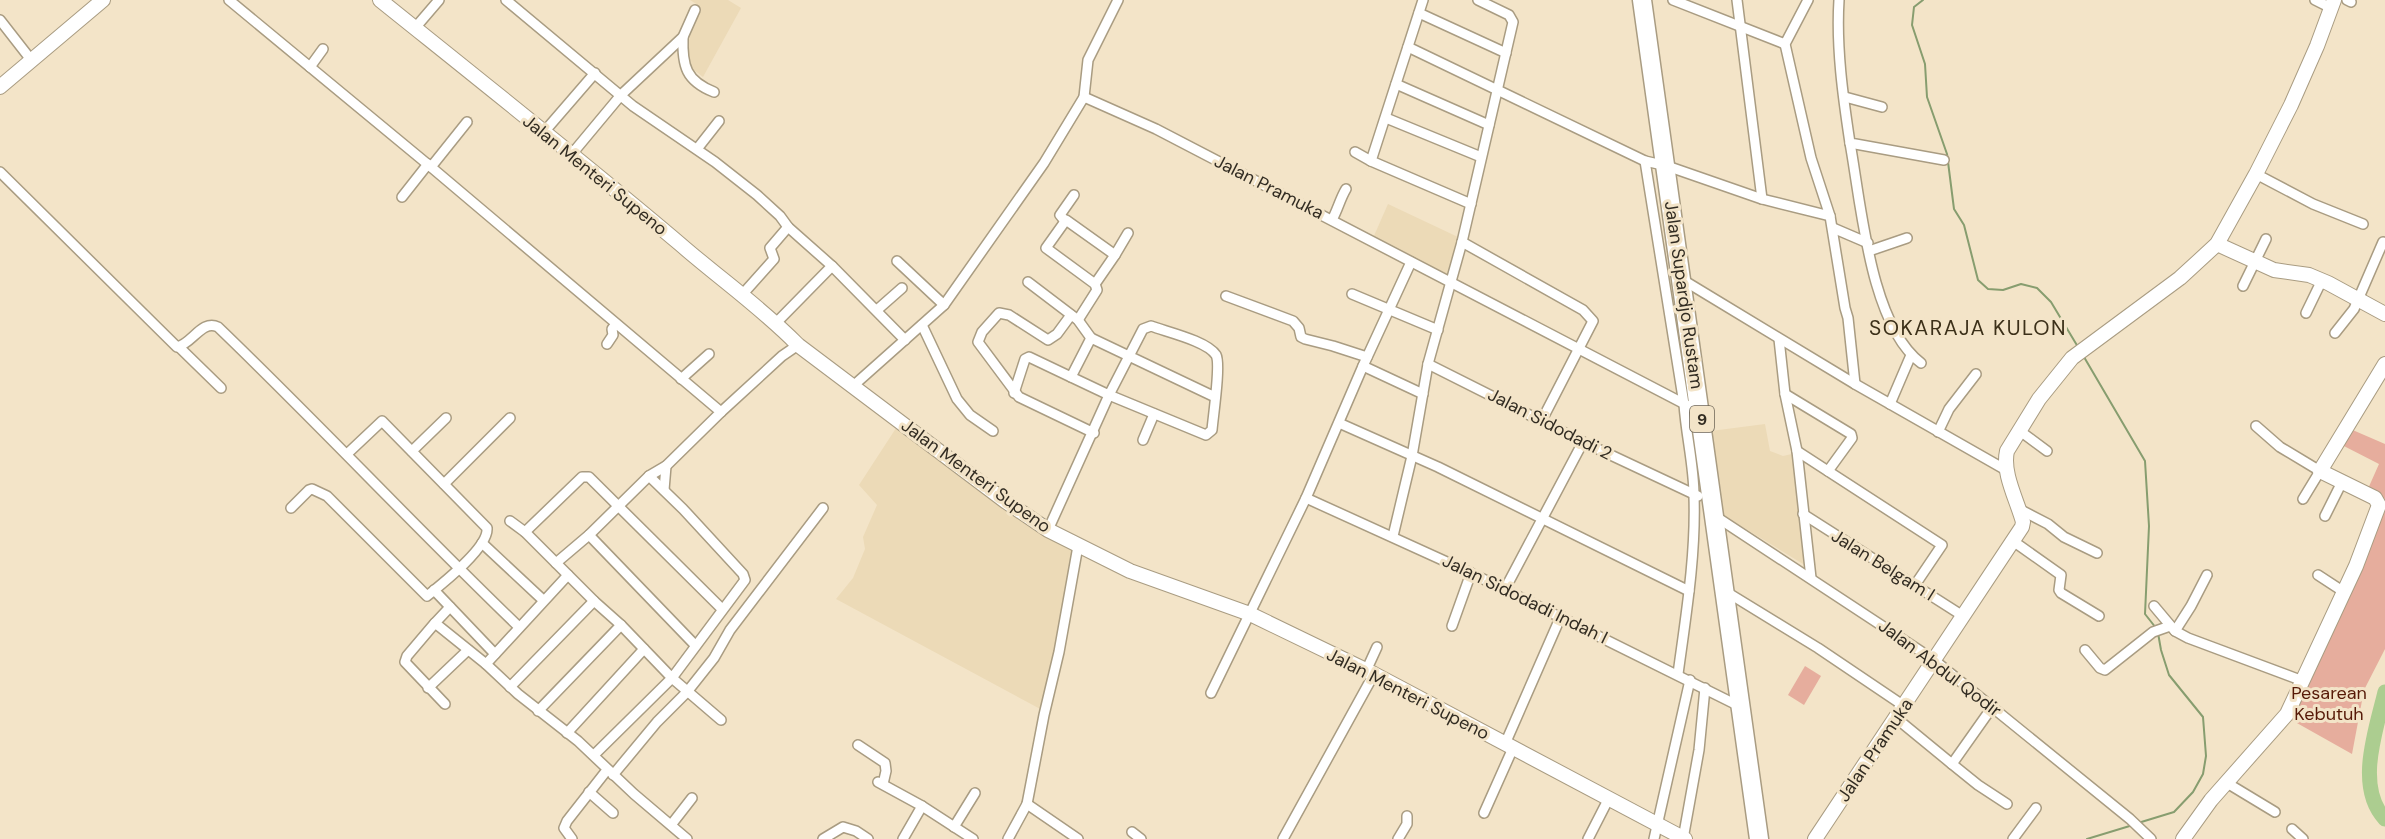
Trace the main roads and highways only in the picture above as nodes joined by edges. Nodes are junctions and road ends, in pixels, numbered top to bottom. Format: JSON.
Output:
{"nodes":[{"id":1,"x":1642,"y":0,"type":"edge"},
{"id":2,"x":1759,"y":839,"type":"edge"}],
"edges":[{"from":1,"to":2,"type":"highway","name":"Jalan Supardjo Rustam","number":"9"}]}
